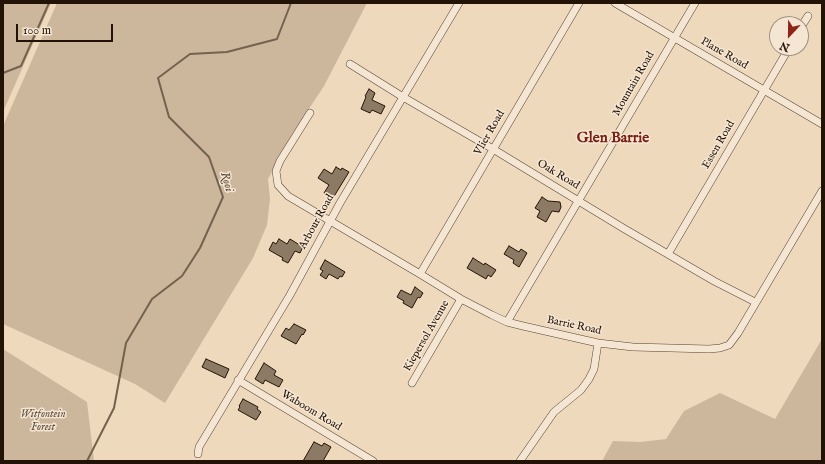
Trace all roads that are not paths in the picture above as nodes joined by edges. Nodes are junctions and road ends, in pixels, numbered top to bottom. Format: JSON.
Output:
{"nodes":[{"id":1,"x":459,"y":3,"type":"edge"},
{"id":2,"x":579,"y":3,"type":"edge"},
{"id":3,"x":615,"y":3,"type":"edge"},
{"id":4,"x":695,"y":3,"type":"edge"},
{"id":5,"x":675,"y":37,"type":"junction"},
{"id":6,"x":784,"y":56,"type":"edge"},
{"id":7,"x":350,"y":64,"type":"dead end"},
{"id":8,"x":764,"y":89,"type":"junction"},
{"id":9,"x":403,"y":97,"type":"junction"},
{"id":10,"x":310,"y":113,"type":"dead end"},
{"id":11,"x":822,"y":124,"type":"edge"},
{"id":12,"x":493,"y":149,"type":"junction"},
{"id":13,"x":822,"y":191,"type":"edge"},
{"id":14,"x":579,"y":201,"type":"junction"},
{"id":15,"x":330,"y":221,"type":"junction"},
{"id":16,"x":668,"y":254,"type":"junction"},
{"id":17,"x":420,"y":274,"type":"junction"},
{"id":18,"x":461,"y":299,"type":"junction"},
{"id":19,"x":755,"y":302,"type":"junction"},
{"id":20,"x":508,"y":322,"type":"junction"},
{"id":21,"x":598,"y":343,"type":"junction"},
{"id":22,"x":238,"y":380,"type":"junction"},
{"id":23,"x":412,"y":383,"type":"dead end"},
{"id":24,"x":198,"y":454,"type":"dead end"},
{"id":25,"x":373,"y":461,"type":"edge"},
{"id":26,"x":520,"y":461,"type":"edge"}],
"edges":[{"from":1,"to":9,"type":"street","name":"Arbour Road"},
{"from":2,"to":12,"type":"street","name":"Vlier Road"},
{"from":3,"to":5,"type":"street","name":"Plane Road"},
{"from":4,"to":5,"type":"street","name":"Mountain Road"},
{"from":5,"to":8,"type":"street","name":"Plane Road"},
{"from":5,"to":14,"type":"street","name":"Mountain Road"},
{"from":6,"to":8,"type":"street","name":"Essen Road"},
{"from":7,"to":9,"type":"street","name":"Oak Road"},
{"from":8,"to":11,"type":"street","name":"Plane Road"},
{"from":8,"to":16,"type":"street","name":"Essen Road"},
{"from":9,"to":12,"type":"street","name":"Oak Road"},
{"from":9,"to":15,"type":"street","name":"Arbour Road"},
{"from":10,"to":15,"type":"street","name":"Barrie Road"},
{"from":12,"to":14,"type":"street","name":"Oak Road"},
{"from":12,"to":17,"type":"street","name":"Vlier Road"},
{"from":13,"to":19,"type":"street","name":"Barrie Road"},
{"from":14,"to":16,"type":"street","name":"Oak Road"},
{"from":14,"to":20,"type":"street","name":"Mountain Road"},
{"from":15,"to":17,"type":"street","name":"Barrie Road"},
{"from":15,"to":22,"type":"street","name":"Arbour Road"},
{"from":16,"to":19,"type":"street","name":"Oak Road"},
{"from":17,"to":18,"type":"street","name":"Barrie Road"},
{"from":18,"to":20,"type":"street","name":"Barrie Road"},
{"from":18,"to":23,"type":"street","name":"Kiepersol Avenue"},
{"from":19,"to":21,"type":"street","name":"Barrie Road"},
{"from":20,"to":21,"type":"street","name":"Barrie Road"},
{"from":21,"to":26,"type":"street"},
{"from":22,"to":24,"type":"street","name":"Arbour Road"},
{"from":22,"to":25,"type":"street","name":"Waboom Road"}]}
